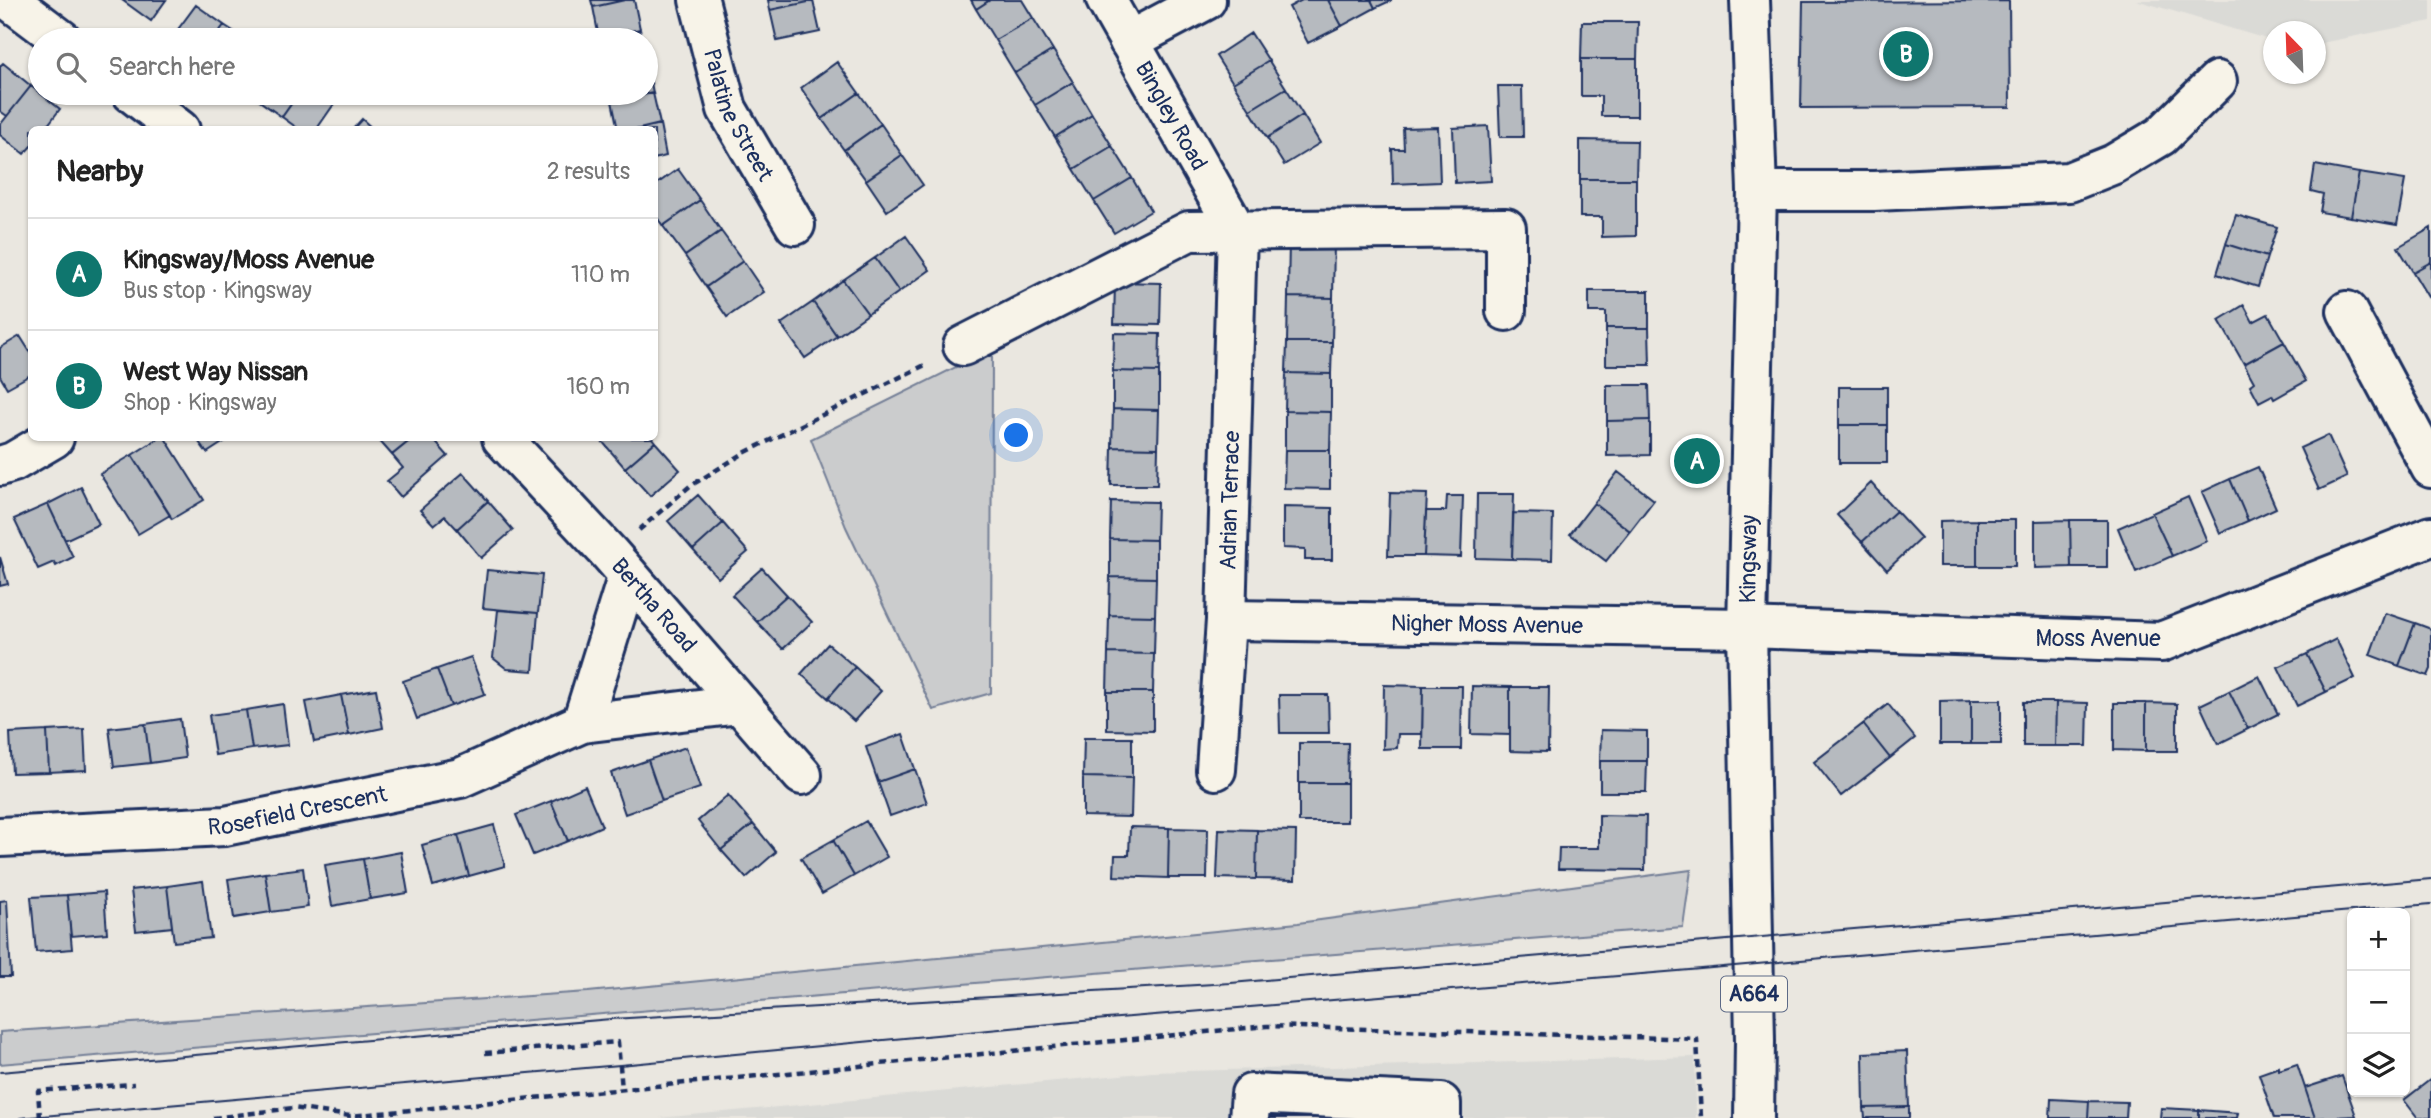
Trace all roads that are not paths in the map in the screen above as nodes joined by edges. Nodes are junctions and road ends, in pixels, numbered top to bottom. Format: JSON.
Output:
{"nodes":[{"id":1,"x":9,"y":0,"type":"edge"},
{"id":2,"x":699,"y":0,"type":"edge"},
{"id":3,"x":1106,"y":0,"type":"edge"},
{"id":4,"x":1206,"y":0,"type":"edge"},
{"id":5,"x":1750,"y":0,"type":"edge"},
{"id":6,"x":46,"y":28,"type":"edge"},
{"id":7,"x":1129,"y":41,"type":"junction"},
{"id":8,"x":2217,"y":80,"type":"dead end"},
{"id":9,"x":148,"y":105,"type":"edge"},
{"id":10,"x":175,"y":126,"type":"edge"},
{"id":11,"x":1757,"y":191,"type":"junction"},
{"id":12,"x":795,"y":225,"type":"dead end"},
{"id":13,"x":1237,"y":231,"type":"junction"},
{"id":14,"x":1506,"y":311,"type":"dead end"},
{"id":15,"x":2347,"y":311,"type":"dead end"},
{"id":16,"x":962,"y":346,"type":"road end"},
{"id":17,"x":49,"y":441,"type":"edge"},
{"id":18,"x":505,"y":441,"type":"edge"},
{"id":19,"x":0,"y":466,"type":"edge"},
{"id":20,"x":2431,"y":468,"type":"edge"},
{"id":21,"x":2431,"y":536,"type":"edge"},
{"id":22,"x":619,"y":565,"type":"junction"},
{"id":23,"x":1226,"y":620,"type":"junction"},
{"id":24,"x":1747,"y":628,"type":"junction"},
{"id":25,"x":740,"y":704,"type":"junction"},
{"id":26,"x":582,"y":723,"type":"junction"},
{"id":27,"x":1216,"y":770,"type":"dead end"},
{"id":28,"x":802,"y":775,"type":"dead end"},
{"id":29,"x":0,"y":837,"type":"edge"},
{"id":30,"x":1250,"y":1118,"type":"edge"},
{"id":31,"x":1441,"y":1118,"type":"edge"},
{"id":32,"x":1754,"y":1118,"type":"edge"}],
"edges":[{"from":1,"to":6,"type":"street"},
{"from":2,"to":12,"type":"street","name":"Palatine Street"},
{"from":3,"to":7,"type":"street","name":"Bingley Road"},
{"from":4,"to":7,"type":"street"},
{"from":5,"to":11,"type":"street","name":"Kingsway","number":"A664"},
{"from":7,"to":13,"type":"street","name":"Bingley Road"},
{"from":8,"to":11,"type":"street"},
{"from":9,"to":10,"type":"street"},
{"from":11,"to":24,"type":"street","name":"Kingsway","number":"A664"},
{"from":13,"to":14,"type":"street"},
{"from":13,"to":16,"type":"street"},
{"from":13,"to":23,"type":"street","name":"Adrian Terrace"},
{"from":15,"to":20,"type":"street"},
{"from":17,"to":19,"type":"street"},
{"from":18,"to":22,"type":"street","name":"Bertha Road"},
{"from":21,"to":24,"type":"street","name":"Moss Avenue"},
{"from":22,"to":25,"type":"street","name":"Bertha Road"},
{"from":22,"to":26,"type":"street"},
{"from":23,"to":24,"type":"street","name":"Nigher Moss Avenue"},
{"from":23,"to":27,"type":"street","name":"Adrian Terrace"},
{"from":24,"to":32,"type":"street","name":"Kingsway","number":"A664"},
{"from":25,"to":26,"type":"street","name":"Rosefield Crescent"},
{"from":25,"to":28,"type":"street","name":"Bertha Road"},
{"from":26,"to":29,"type":"street","name":"Rosefield Crescent"},
{"from":30,"to":31,"type":"street"}]}
